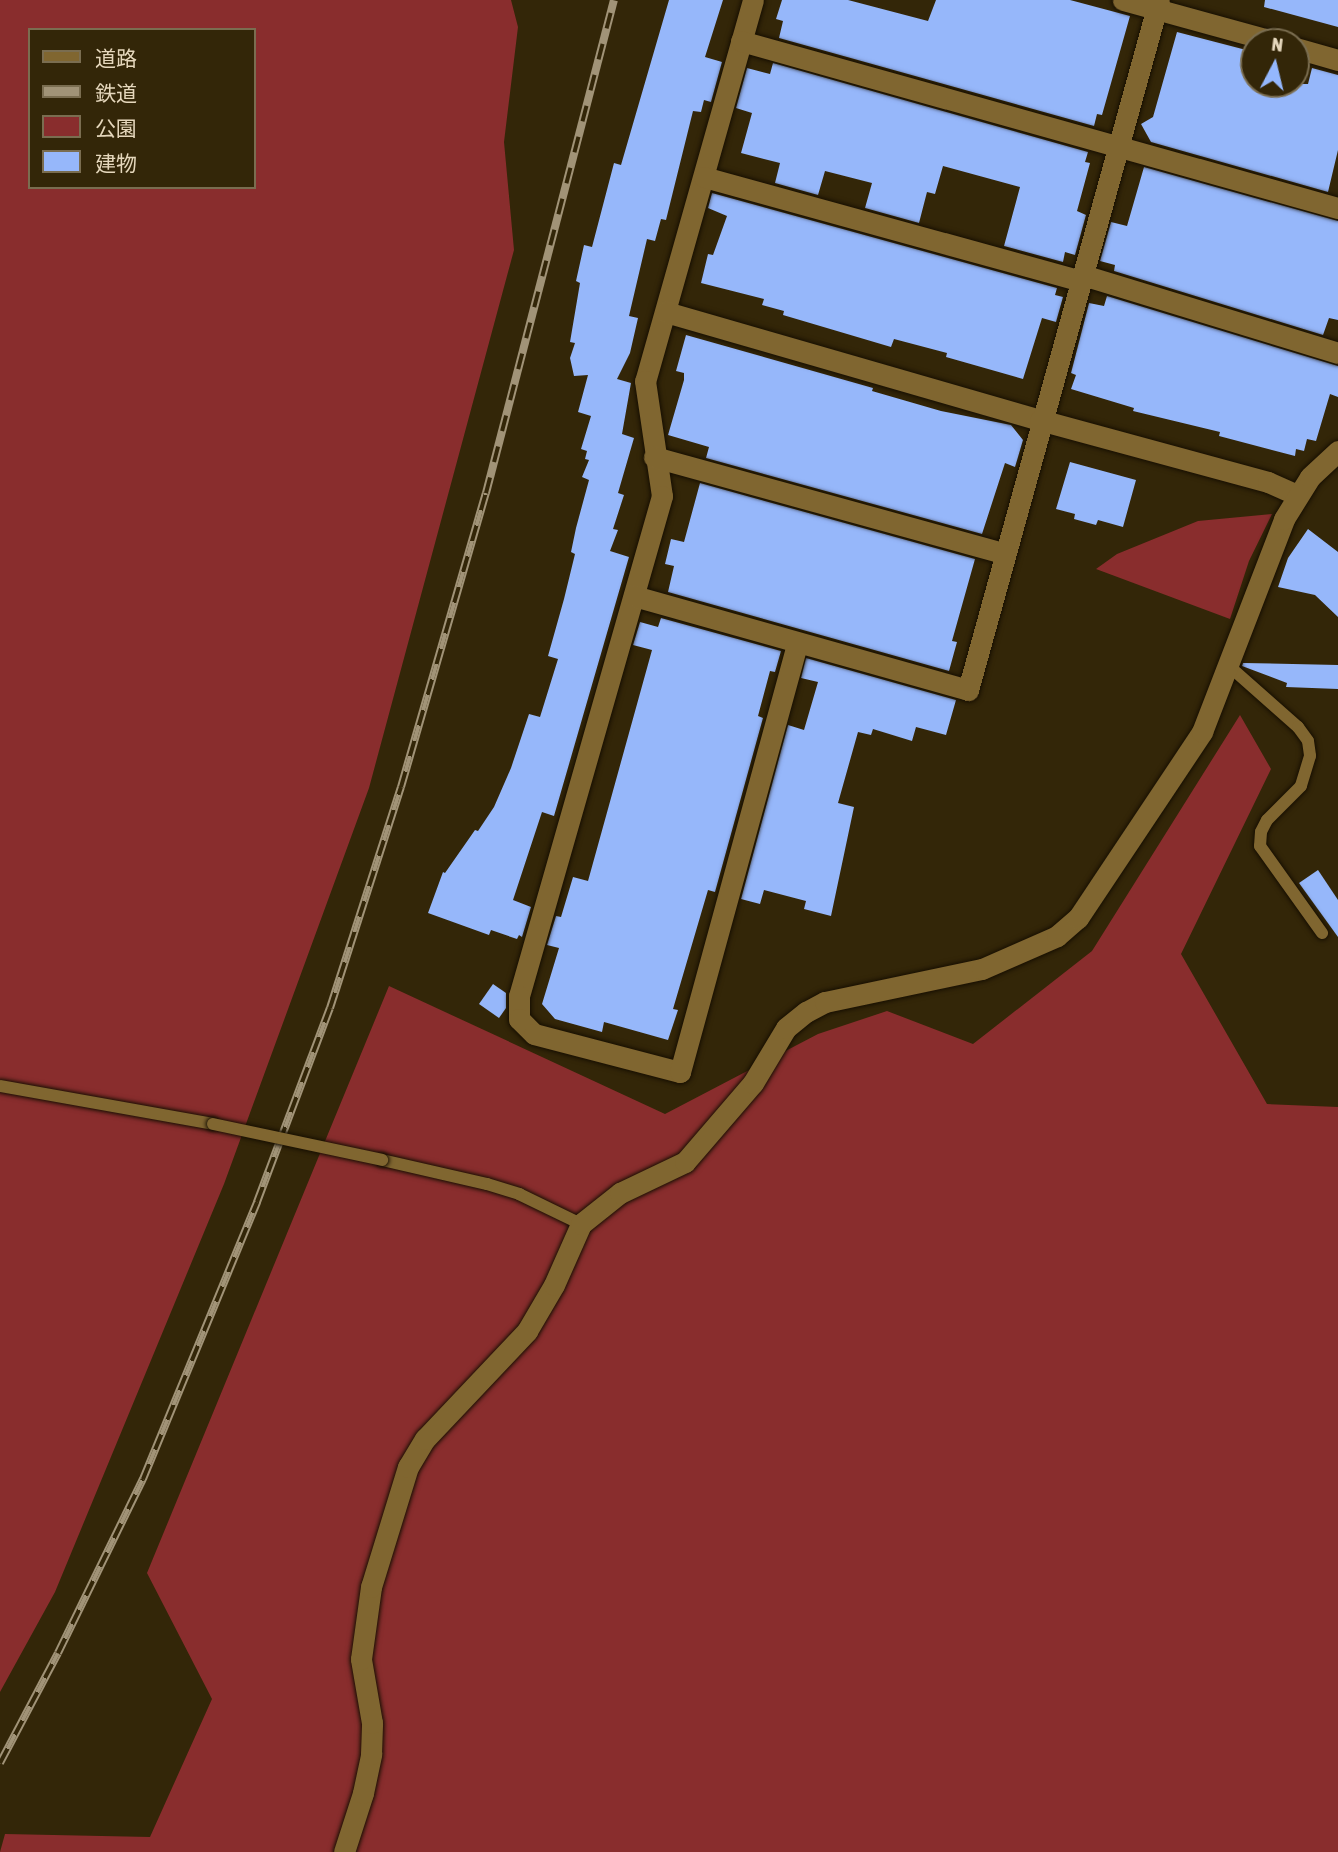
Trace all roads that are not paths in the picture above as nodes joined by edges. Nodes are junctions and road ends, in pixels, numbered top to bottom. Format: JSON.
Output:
{"nodes":[{"id":1,"x":753,"y":0,"type":"edge"},
{"id":2,"x":1123,"y":0,"type":"edge"},
{"id":3,"x":1158,"y":5,"type":"edge"},
{"id":4,"x":1240,"y":31,"type":"edge"},
{"id":5,"x":741,"y":41,"type":"junction"},
{"id":6,"x":1310,"y":52,"type":"edge"},
{"id":7,"x":1338,"y":60,"type":"edge"},
{"id":8,"x":1119,"y":147,"type":"junction"},
{"id":9,"x":704,"y":177,"type":"junction"},
{"id":10,"x":1338,"y":208,"type":"edge"},
{"id":11,"x":1082,"y":278,"type":"junction"},
{"id":12,"x":666,"y":312,"type":"junction"},
{"id":13,"x":1338,"y":353,"type":"edge"},
{"id":14,"x":1040,"y":420,"type":"junction"},
{"id":15,"x":1338,"y":451,"type":"edge"},
{"id":16,"x":654,"y":457,"type":"junction"},
{"id":17,"x":1297,"y":495,"type":"junction"},
{"id":18,"x":1005,"y":554,"type":"junction"},
{"id":19,"x":634,"y":596,"type":"junction"},
{"id":20,"x":797,"y":642,"type":"junction"},
{"id":21,"x":1229,"y":666,"type":"junction"},
{"id":22,"x":1322,"y":933,"type":"dead end"},
{"id":23,"x":0,"y":1086,"type":"edge"},
{"id":24,"x":581,"y":1224,"type":"junction"},
{"id":25,"x":344,"y":1852,"type":"edge"}],
"edges":[{"from":1,"to":5,"type":"street"},
{"from":2,"to":3,"type":"street"},
{"from":3,"to":4,"type":"street"},
{"from":3,"to":8,"type":"street"},
{"from":5,"to":8,"type":"street"},
{"from":5,"to":9,"type":"street"},
{"from":6,"to":7,"type":"street"},
{"from":8,"to":10,"type":"street"},
{"from":8,"to":11,"type":"street"},
{"from":9,"to":11,"type":"street"},
{"from":9,"to":12,"type":"street"},
{"from":11,"to":13,"type":"street"},
{"from":11,"to":14,"type":"street"},
{"from":12,"to":14,"type":"street"},
{"from":12,"to":16,"type":"street"},
{"from":14,"to":17,"type":"street"},
{"from":14,"to":18,"type":"street"},
{"from":15,"to":17,"type":"street"},
{"from":16,"to":18,"type":"street"},
{"from":16,"to":19,"type":"street"},
{"from":17,"to":21,"type":"street"},
{"from":18,"to":20,"type":"street"},
{"from":19,"to":20,"type":"street"},
{"from":19,"to":20,"type":"street"},
{"from":21,"to":22,"type":"lane"},
{"from":21,"to":24,"type":"street"},
{"from":23,"to":24,"type":"lane","bridge":true},
{"from":24,"to":25,"type":"street"}]}
